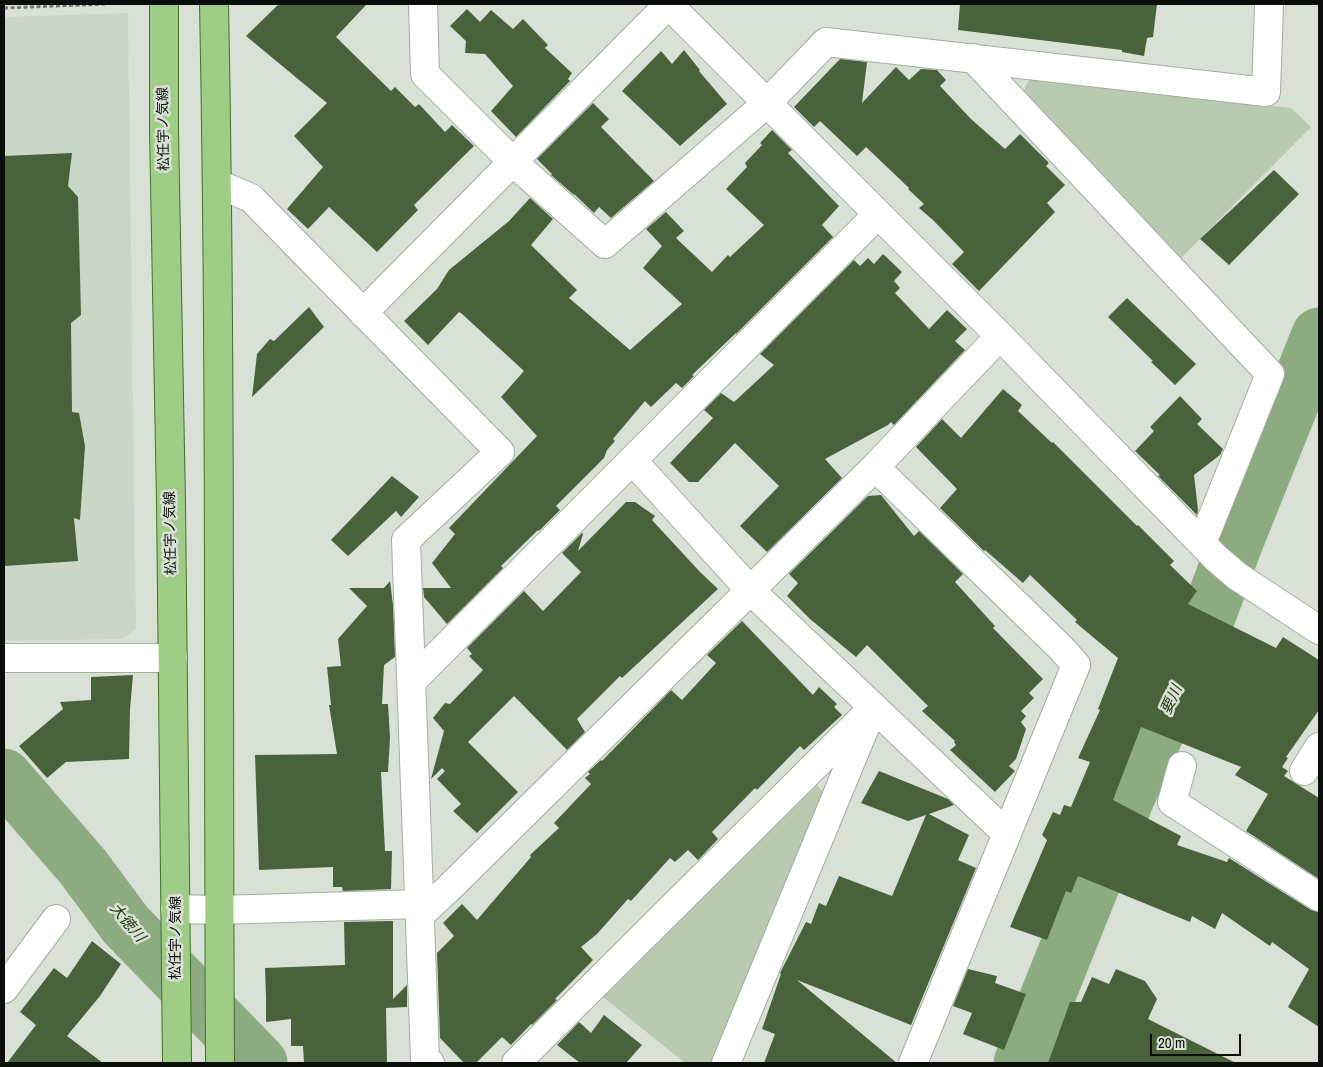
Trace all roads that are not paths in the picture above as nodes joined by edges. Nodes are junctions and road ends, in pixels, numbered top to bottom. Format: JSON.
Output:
{"nodes":[{"id":1,"x":164,"y":4,"type":"edge"},
{"id":2,"x":214,"y":4,"type":"edge"},
{"id":3,"x":423,"y":4,"type":"edge"},
{"id":4,"x":668,"y":4,"type":"edge"},
{"id":5,"x":1269,"y":4,"type":"edge"},
{"id":6,"x":973,"y":58,"type":"junction"},
{"id":7,"x":767,"y":103,"type":"junction"},
{"id":8,"x":513,"y":162,"type":"junction"},
{"id":9,"x":218,"y":184,"type":"junction"},
{"id":10,"x":878,"y":214,"type":"junction"},
{"id":11,"x":363,"y":313,"type":"junction"},
{"id":12,"x":1000,"y":336,"type":"junction"},
{"id":13,"x":632,"y":460,"type":"junction"},
{"id":14,"x":875,"y":466,"type":"junction"},
{"id":15,"x":1209,"y":550,"type":"junction"},
{"id":16,"x":750,"y":590,"type":"junction"},
{"id":17,"x":1319,"y":630,"type":"edge"},
{"id":18,"x":4,"y":658,"type":"edge"},
{"id":19,"x":173,"y":658,"type":"junction"},
{"id":20,"x":412,"y":682,"type":"junction"},
{"id":21,"x":873,"y":708,"type":"junction"},
{"id":22,"x":1319,"y":747,"type":"edge"},
{"id":23,"x":1182,"y":766,"type":"dead end"},
{"id":24,"x":1304,"y":771,"type":"dead end"},
{"id":25,"x":1007,"y":834,"type":"junction"},
{"id":26,"x":1319,"y":897,"type":"edge"},
{"id":27,"x":175,"y":903,"type":"junction"},
{"id":28,"x":420,"y":910,"type":"junction"},
{"id":29,"x":56,"y":919,"type":"dead end"},
{"id":30,"x":219,"y":919,"type":"junction"},
{"id":31,"x":4,"y":989,"type":"edge"},
{"id":32,"x":177,"y":1063,"type":"edge"},
{"id":33,"x":220,"y":1063,"type":"edge"},
{"id":34,"x":430,"y":1063,"type":"edge"},
{"id":35,"x":516,"y":1063,"type":"edge"},
{"id":36,"x":726,"y":1063,"type":"edge"},
{"id":37,"x":913,"y":1063,"type":"edge"}],
"edges":[{"from":1,"to":19,"type":"main road","name":"松任宇ノ気線"},
{"from":2,"to":9,"type":"main road"},
{"from":3,"to":8,"type":"street"},
{"from":4,"to":7,"type":"street"},
{"from":4,"to":8,"type":"street"},
{"from":5,"to":6,"type":"street"},
{"from":6,"to":7,"type":"street"},
{"from":6,"to":15,"type":"street"},
{"from":7,"to":8,"type":"street"},
{"from":7,"to":10,"type":"street"},
{"from":8,"to":11,"type":"street"},
{"from":9,"to":11,"type":"street"},
{"from":9,"to":30,"type":"main road"},
{"from":10,"to":12,"type":"street"},
{"from":10,"to":13,"type":"street"},
{"from":11,"to":20,"type":"street"},
{"from":12,"to":14,"type":"street"},
{"from":12,"to":15,"type":"street"},
{"from":13,"to":16,"type":"street"},
{"from":13,"to":20,"type":"street"},
{"from":14,"to":16,"type":"street"},
{"from":14,"to":25,"type":"street"},
{"from":15,"to":17,"type":"street"},
{"from":16,"to":21,"type":"street"},
{"from":16,"to":28,"type":"street"},
{"from":18,"to":19,"type":"street"},
{"from":19,"to":27,"type":"main road","name":"松任宇ノ気線"},
{"from":20,"to":28,"type":"street"},
{"from":21,"to":25,"type":"street"},
{"from":21,"to":35,"type":"street"},
{"from":21,"to":36,"type":"street"},
{"from":22,"to":24,"type":"street"},
{"from":23,"to":26,"type":"street"},
{"from":25,"to":37,"type":"street"},
{"from":27,"to":30,"type":"street"},
{"from":27,"to":32,"type":"main road","name":"松任宇ノ気線"},
{"from":28,"to":30,"type":"street"},
{"from":28,"to":34,"type":"street"},
{"from":29,"to":31,"type":"street"},
{"from":30,"to":33,"type":"main road"}]}
